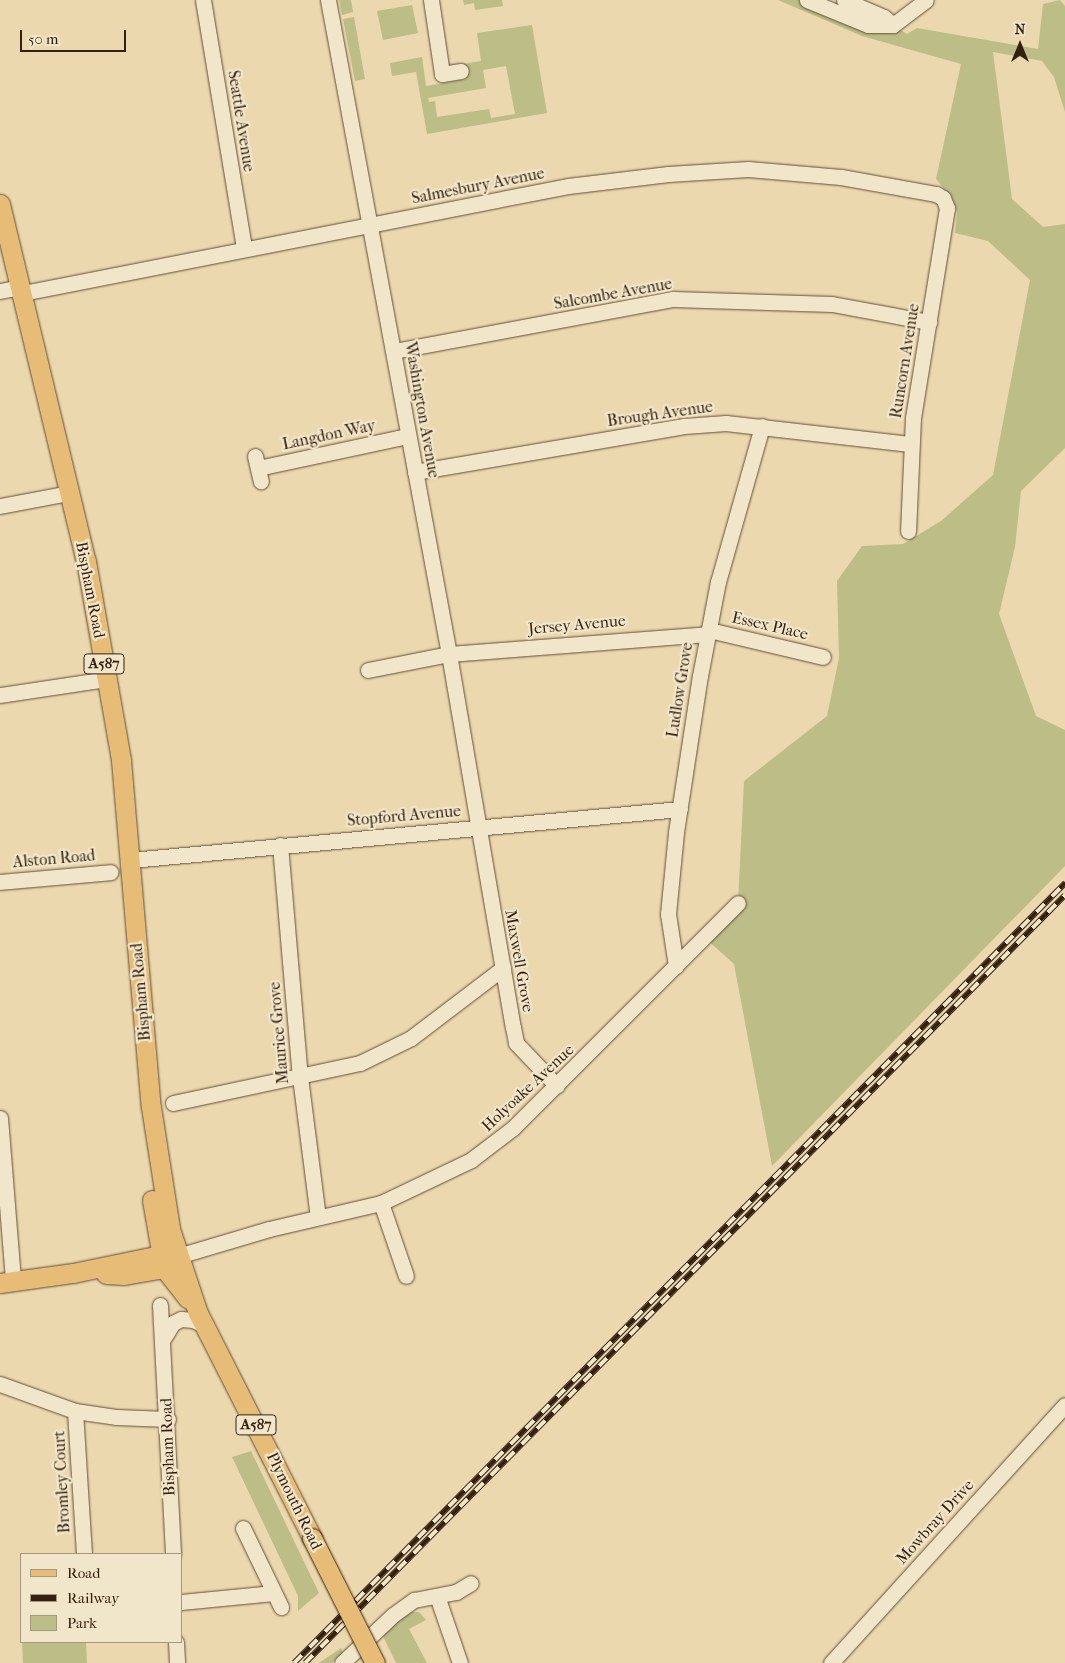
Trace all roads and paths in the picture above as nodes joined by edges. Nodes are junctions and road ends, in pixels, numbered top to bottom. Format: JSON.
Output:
{"nodes":[{"id":1,"x":203,"y":0,"type":"edge"},
{"id":2,"x":328,"y":0,"type":"edge"},
{"id":3,"x":431,"y":0,"type":"edge"},
{"id":4,"x":808,"y":0,"type":"edge"},
{"id":5,"x":844,"y":0,"type":"edge"},
{"id":6,"x":926,"y":0,"type":"edge"},
{"id":7,"x":893,"y":25,"type":"junction"},
{"id":8,"x":461,"y":71,"type":"dead end"},
{"id":9,"x":943,"y":198,"type":"joint"},
{"id":10,"x":0,"y":204,"type":"edge"},
{"id":11,"x":369,"y":226,"type":"junction"},
{"id":12,"x":244,"y":249,"type":"junction"},
{"id":13,"x":21,"y":290,"type":"junction"},
{"id":14,"x":0,"y":291,"type":"edge"},
{"id":15,"x":929,"y":322,"type":"junction"},
{"id":16,"x":394,"y":351,"type":"junction"},
{"id":17,"x":762,"y":426,"type":"junction"},
{"id":18,"x":407,"y":436,"type":"junction"},
{"id":19,"x":910,"y":444,"type":"junction"},
{"id":20,"x":258,"y":468,"type":"dead end"},
{"id":21,"x":415,"y":472,"type":"junction"},
{"id":22,"x":69,"y":493,"type":"junction"},
{"id":23,"x":0,"y":506,"type":"edge"},
{"id":24,"x":908,"y":531,"type":"dead end"},
{"id":25,"x":708,"y":632,"type":"junction"},
{"id":26,"x":449,"y":654,"type":"junction"},
{"id":27,"x":823,"y":656,"type":"dead end"},
{"id":28,"x":368,"y":670,"type":"dead end"},
{"id":29,"x":107,"y":679,"type":"junction"},
{"id":30,"x":0,"y":694,"type":"edge"},
{"id":31,"x":680,"y":809,"type":"junction"},
{"id":32,"x":479,"y":827,"type":"junction"},
{"id":33,"x":280,"y":846,"type":"junction"},
{"id":34,"x":131,"y":860,"type":"junction"},
{"id":35,"x":111,"y":872,"type":"dead end"},
{"id":36,"x":0,"y":882,"type":"edge"},
{"id":37,"x":738,"y":903,"type":"dead end"},
{"id":38,"x":676,"y":966,"type":"junction"},
{"id":39,"x":503,"y":968,"type":"junction"},
{"id":40,"x":300,"y":1077,"type":"junction"},
{"id":41,"x":557,"y":1086,"type":"junction"},
{"id":42,"x":173,"y":1102,"type":"dead end"},
{"id":43,"x":0,"y":1118,"type":"edge"},
{"id":44,"x":381,"y":1203,"type":"junction"},
{"id":45,"x":318,"y":1217,"type":"junction"},
{"id":46,"x":167,"y":1260,"type":"junction"},
{"id":47,"x":140,"y":1272,"type":"junction"},
{"id":48,"x":73,"y":1274,"type":"junction"},
{"id":49,"x":406,"y":1276,"type":"dead end"},
{"id":50,"x":6,"y":1282,"type":"edge"},
{"id":51,"x":176,"y":1284,"type":"junction"},
{"id":52,"x":160,"y":1304,"type":"dead end"},
{"id":53,"x":202,"y":1320,"type":"junction"},
{"id":54,"x":163,"y":1339,"type":"junction"},
{"id":55,"x":0,"y":1384,"type":"edge"},
{"id":56,"x":1065,"y":1405,"type":"edge"},
{"id":57,"x":76,"y":1411,"type":"junction"},
{"id":58,"x":168,"y":1419,"type":"junction"},
{"id":59,"x":243,"y":1528,"type":"dead end"},
{"id":60,"x":84,"y":1553,"type":"edge"},
{"id":61,"x":173,"y":1553,"type":"edge"},
{"id":62,"x":471,"y":1583,"type":"dead end"},
{"id":63,"x":274,"y":1593,"type":"junction"},
{"id":64,"x":437,"y":1596,"type":"junction"},
{"id":65,"x":182,"y":1602,"type":"edge"},
{"id":66,"x":281,"y":1607,"type":"dead end"},
{"id":67,"x":176,"y":1643,"type":"edge"},
{"id":68,"x":177,"y":1663,"type":"edge"},
{"id":69,"x":342,"y":1663,"type":"edge"},
{"id":70,"x":375,"y":1663,"type":"edge"},
{"id":71,"x":460,"y":1663,"type":"edge"},
{"id":72,"x":831,"y":1663,"type":"edge"}],
"edges":[{"from":1,"to":12,"type":"street","name":"Seattle Avenue"},
{"from":2,"to":11,"type":"street","name":"Washington Avenue"},
{"from":3,"to":8,"type":"street"},
{"from":4,"to":7,"type":"street"},
{"from":5,"to":7,"type":"street"},
{"from":6,"to":7,"type":"street"},
{"from":9,"to":11,"type":"street","name":"Salmesbury Avenue"},
{"from":9,"to":15,"type":"street","name":"Runcorn Avenue"},
{"from":10,"to":13,"type":"main road","name":"Bispham Road","number":"A587"},
{"from":11,"to":12,"type":"street","name":"Salmesbury Avenue"},
{"from":11,"to":16,"type":"street","name":"Washington Avenue"},
{"from":12,"to":13,"type":"street","name":"Salmesbury Avenue"},
{"from":13,"to":14,"type":"street","name":"Salmesbury Avenue"},
{"from":13,"to":22,"type":"main road","name":"Bispham Road","number":"A587"},
{"from":15,"to":16,"type":"street","name":"Salcombe Avenue"},
{"from":15,"to":19,"type":"street","name":"Runcorn Avenue"},
{"from":16,"to":18,"type":"street","name":"Washington Avenue"},
{"from":17,"to":19,"type":"street","name":"Brough Avenue"},
{"from":17,"to":21,"type":"street","name":"Brough Avenue"},
{"from":17,"to":25,"type":"street","name":"Ludlow Grove"},
{"from":18,"to":20,"type":"street","name":"Langdon Way"},
{"from":18,"to":21,"type":"street","name":"Washington Avenue"},
{"from":19,"to":24,"type":"street","name":"Runcorn Avenue"},
{"from":21,"to":26,"type":"street","name":"Washington Avenue"},
{"from":22,"to":23,"type":"street"},
{"from":22,"to":29,"type":"main road","name":"Bispham Road","number":"A587"},
{"from":25,"to":26,"type":"street","name":"Jersey Avenue"},
{"from":25,"to":27,"type":"street","name":"Essex Place"},
{"from":25,"to":31,"type":"street","name":"Ludlow Grove"},
{"from":26,"to":28,"type":"street","name":"Jersey Avenue"},
{"from":26,"to":32,"type":"street","name":"Washington Avenue"},
{"from":29,"to":30,"type":"street"},
{"from":29,"to":34,"type":"main road","name":"Bispham Road","number":"A587"},
{"from":31,"to":32,"type":"street","name":"Stopford Avenue"},
{"from":31,"to":38,"type":"street","name":"Ludlow Grove"},
{"from":32,"to":33,"type":"street","name":"Stopford Avenue"},
{"from":32,"to":39,"type":"street","name":"Maxwell Grove"},
{"from":33,"to":34,"type":"street","name":"Stopford Avenue"},
{"from":33,"to":40,"type":"street","name":"Maurice Grove"},
{"from":34,"to":46,"type":"main road","name":"Bispham Road","number":"A587"},
{"from":35,"to":36,"type":"street","name":"Alston Road"},
{"from":37,"to":38,"type":"street","name":"Holyoake Avenue"},
{"from":38,"to":41,"type":"street","name":"Holyoake Avenue"},
{"from":39,"to":40,"type":"street"},
{"from":39,"to":41,"type":"street","name":"Maxwell Grove"},
{"from":40,"to":42,"type":"street"},
{"from":40,"to":45,"type":"street","name":"Maurice Grove"},
{"from":41,"to":44,"type":"street","name":"Holyoake Avenue"},
{"from":43,"to":50,"type":"street"},
{"from":44,"to":45,"type":"street","name":"Holyoake Avenue"},
{"from":44,"to":49,"type":"street"},
{"from":45,"to":46,"type":"street","name":"Holyoake Avenue"},
{"from":46,"to":47,"type":"main road"},
{"from":46,"to":48,"type":"main road"},
{"from":46,"to":51,"type":"main road","name":"Plymouth Road","number":"A587"},
{"from":46,"to":53,"type":"main road","name":"Plymouth Road","number":"A587"},
{"from":47,"to":48,"type":"main road"},
{"from":47,"to":51,"type":"main road"},
{"from":48,"to":50,"type":"main road"},
{"from":51,"to":53,"type":"main road","name":"Plymouth Road","number":"A587"},
{"from":52,"to":54,"type":"street","name":"Bispham Road"},
{"from":53,"to":54,"type":"street"},
{"from":53,"to":70,"type":"main road","name":"Plymouth Road","number":"A587","bridge":true},
{"from":54,"to":58,"type":"street","name":"Bispham Road"},
{"from":55,"to":57,"type":"street"},
{"from":56,"to":72,"type":"street","name":"Mowbray Drive"},
{"from":57,"to":58,"type":"street"},
{"from":57,"to":60,"type":"street","name":"Bromley Court"},
{"from":58,"to":61,"type":"street","name":"Bispham Road"},
{"from":59,"to":63,"type":"street"},
{"from":62,"to":64,"type":"street"},
{"from":63,"to":65,"type":"street"},
{"from":63,"to":66,"type":"street"},
{"from":64,"to":69,"type":"street"},
{"from":64,"to":71,"type":"street"},
{"from":67,"to":68,"type":"street"}]}
